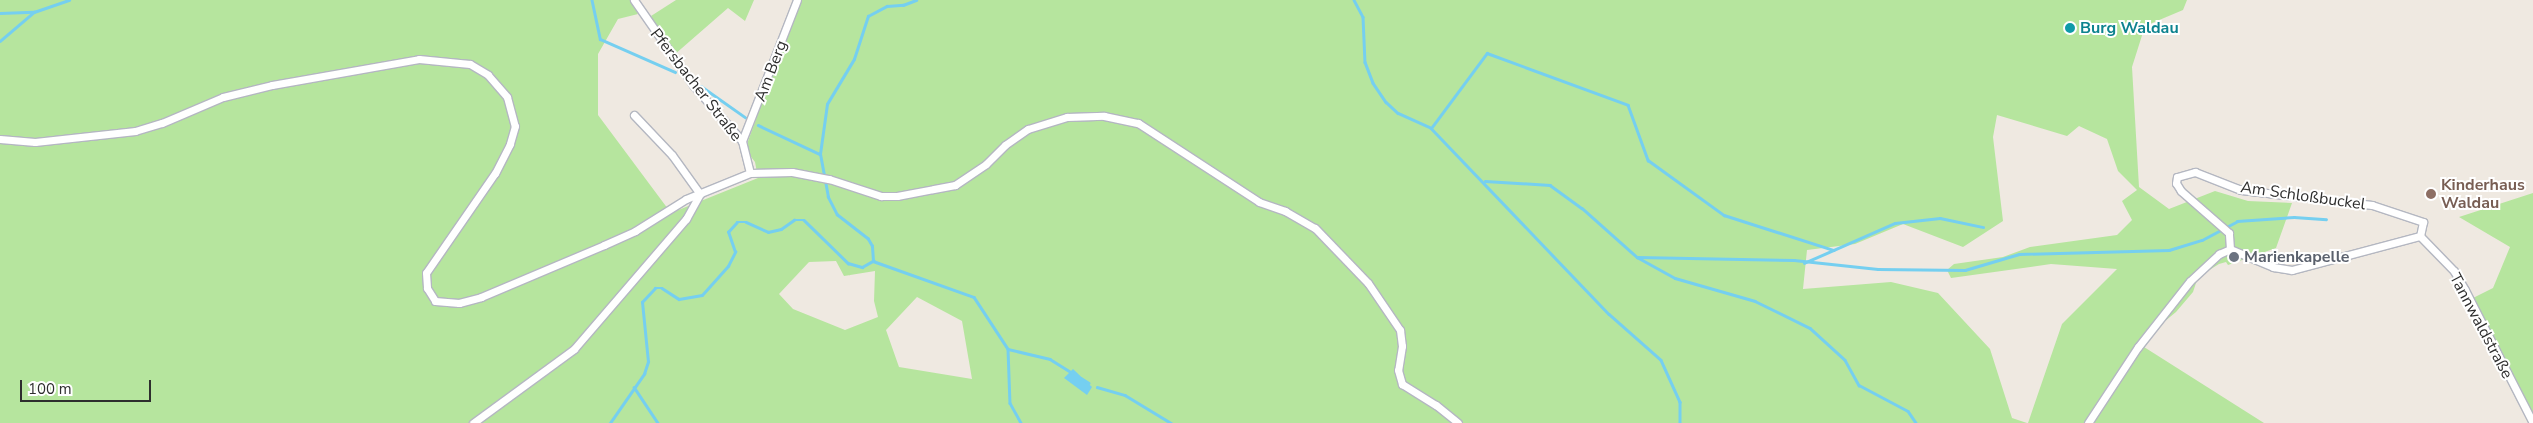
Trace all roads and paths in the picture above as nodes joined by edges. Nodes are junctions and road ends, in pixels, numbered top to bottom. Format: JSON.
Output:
{"nodes":[{"id":1,"x":634,"y":0,"type":"edge"},
{"id":2,"x":797,"y":0,"type":"edge"},
{"id":3,"x":634,"y":114,"type":"dead end"},
{"id":4,"x":0,"y":138,"type":"edge"},
{"id":5,"x":742,"y":141,"type":"junction"},
{"id":6,"x":750,"y":173,"type":"junction"},
{"id":7,"x":700,"y":194,"type":"junction"},
{"id":8,"x":2420,"y":236,"type":"junction"},
{"id":9,"x":2230,"y":249,"type":"junction"},
{"id":10,"x":472,"y":423,"type":"edge"},
{"id":11,"x":1458,"y":423,"type":"edge"},
{"id":12,"x":2088,"y":423,"type":"edge"},
{"id":13,"x":2533,"y":423,"type":"edge"}],
"edges":[{"from":1,"to":5,"type":"street","name":"Pfersbacher Straße"},
{"from":2,"to":5,"type":"street","name":"Am Berg"},
{"from":3,"to":7,"type":"street"},
{"from":4,"to":7,"type":"street"},
{"from":5,"to":6,"type":"street","name":"Pfersbacher Straße"},
{"from":6,"to":7,"type":"street"},
{"from":6,"to":11,"type":"street"},
{"from":7,"to":10,"type":"street"},
{"from":8,"to":9,"type":"street"},
{"from":8,"to":9,"type":"street","name":"Am Schloßbuckel"},
{"from":8,"to":13,"type":"street","name":"Tannwaldstraße"},
{"from":9,"to":12,"type":"street"}]}
